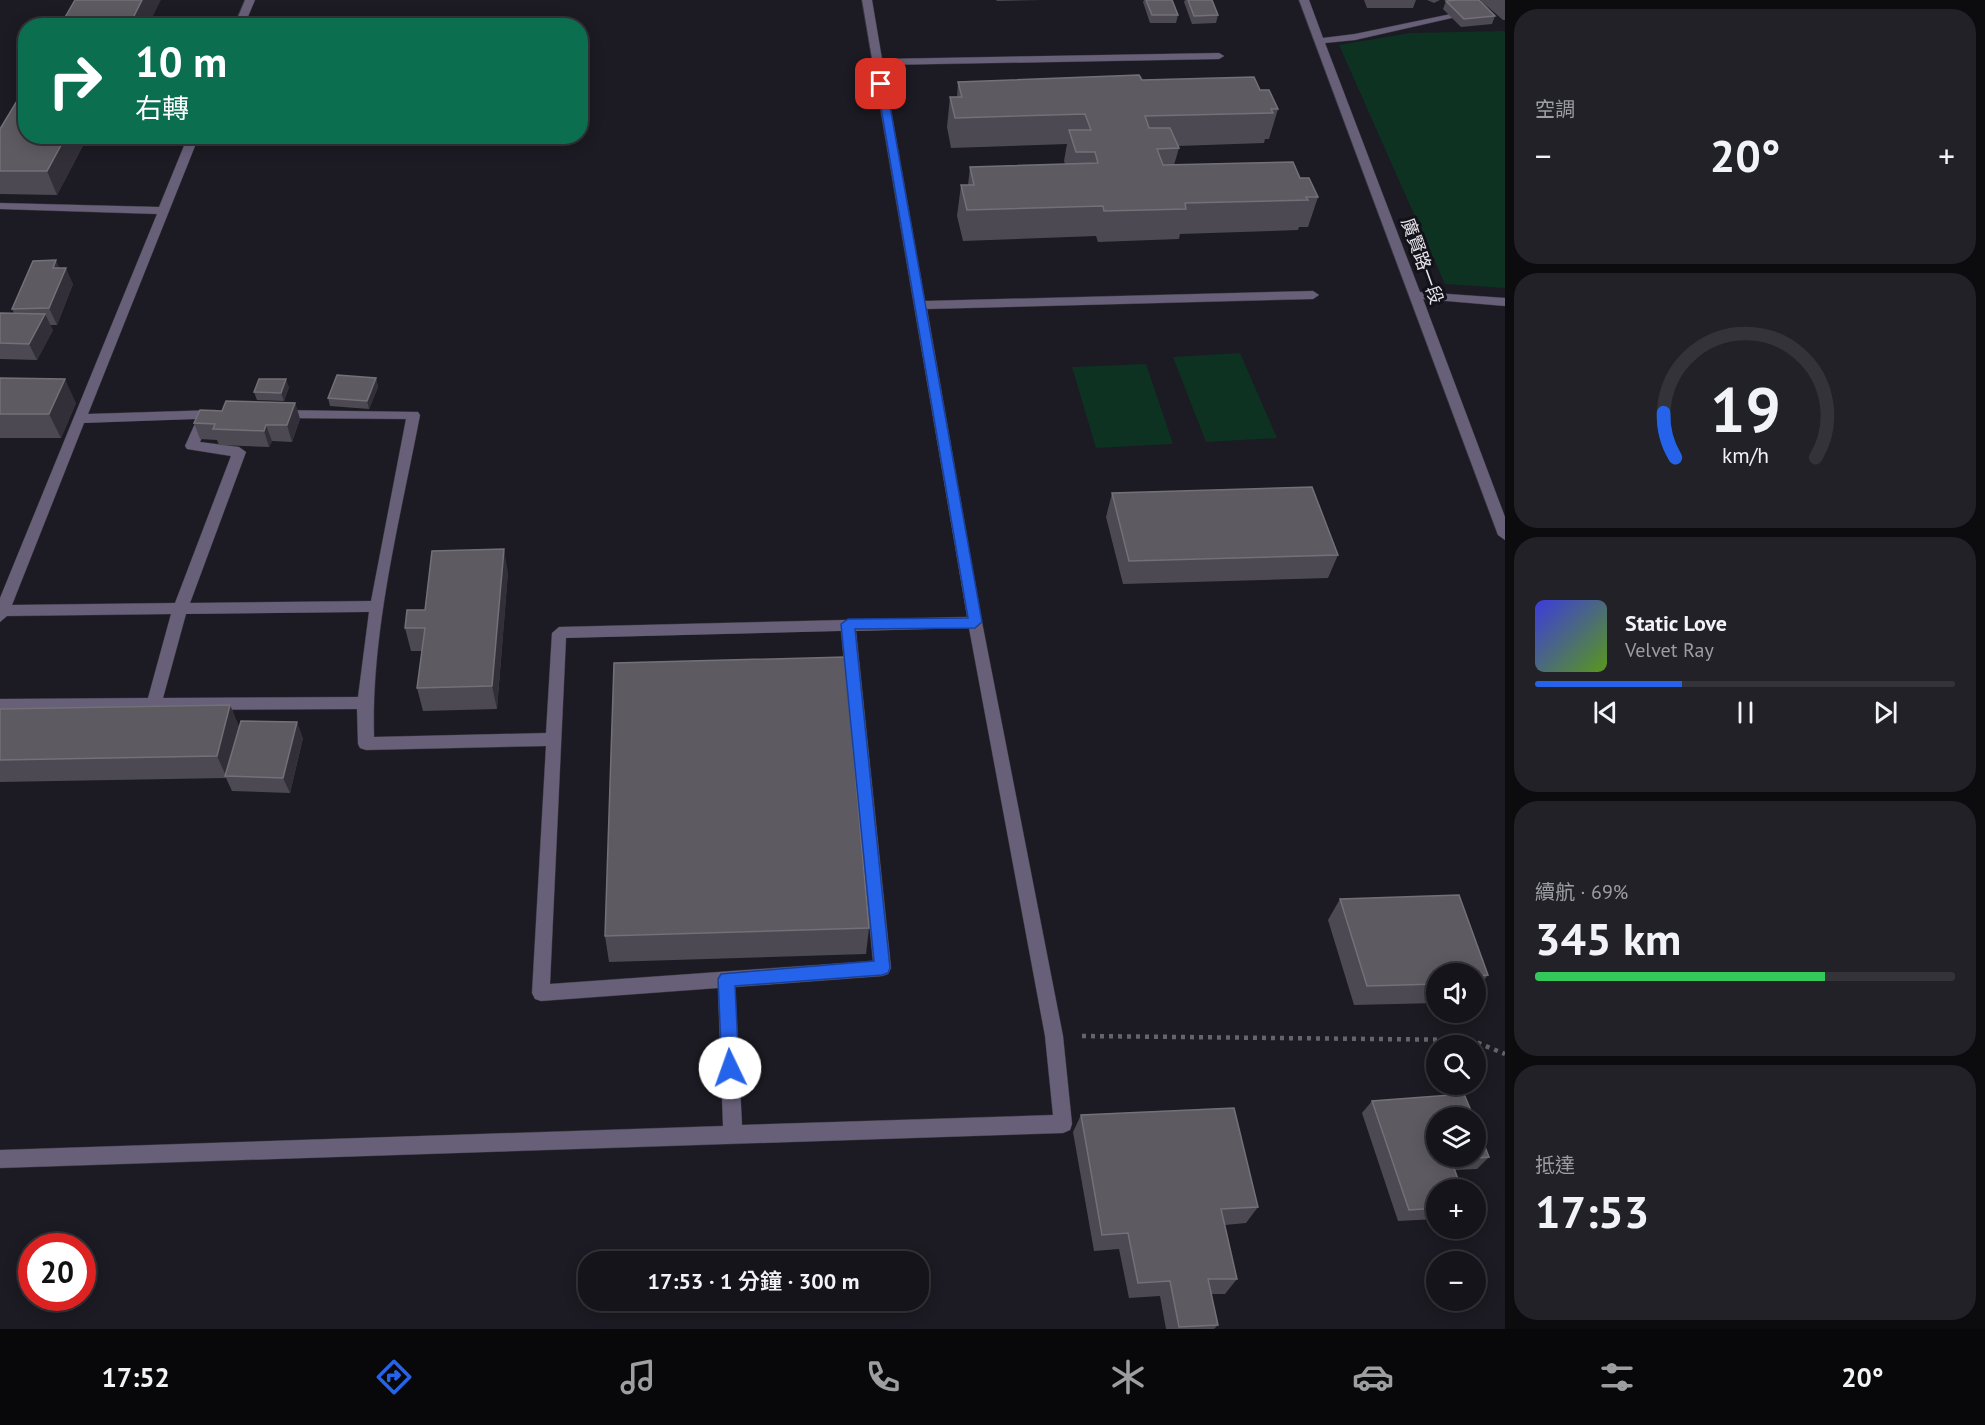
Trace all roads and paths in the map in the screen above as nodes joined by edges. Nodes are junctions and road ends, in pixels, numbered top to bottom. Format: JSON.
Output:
{"nodes":[{"id":1,"x":250,"y":0,"type":"edge"},
{"id":2,"x":867,"y":0,"type":"edge"},
{"id":3,"x":1304,"y":0,"type":"edge"},
{"id":4,"x":1451,"y":17,"type":"edge"},
{"id":5,"x":242,"y":18,"type":"edge"},
{"id":6,"x":1321,"y":40,"type":"junction"},
{"id":7,"x":1219,"y":56,"type":"dead end"},
{"id":8,"x":878,"y":62,"type":"junction"},
{"id":9,"x":191,"y":144,"type":"edge"},
{"id":10,"x":0,"y":206,"type":"edge"},
{"id":11,"x":164,"y":211,"type":"junction"},
{"id":12,"x":1313,"y":295,"type":"dead end"},
{"id":13,"x":1415,"y":295,"type":"junction"},
{"id":14,"x":1505,"y":302,"type":"edge"},
{"id":15,"x":920,"y":305,"type":"junction"},
{"id":16,"x":206,"y":414,"type":"junction"},
{"id":17,"x":229,"y":414,"type":"edge"},
{"id":18,"x":263,"y":414,"type":"edge"},
{"id":19,"x":80,"y":418,"type":"junction"},
{"id":20,"x":1505,"y":535,"type":"edge"},
{"id":21,"x":377,"y":606,"type":"junction"},
{"id":22,"x":180,"y":609,"type":"junction"},
{"id":23,"x":1,"y":614,"type":"edge"},
{"id":24,"x":975,"y":622,"type":"junction"},
{"id":25,"x":848,"y":624,"type":"junction"},
{"id":26,"x":365,"y":703,"type":"junction"},
{"id":27,"x":154,"y":704,"type":"junction"},
{"id":28,"x":0,"y":705,"type":"edge"},
{"id":29,"x":554,"y":739,"type":"junction"},
{"id":30,"x":726,"y":979,"type":"junction"},
{"id":31,"x":1054,"y":1036,"type":"junction"},
{"id":32,"x":1505,"y":1053,"type":"edge"},
{"id":33,"x":733,"y":1134,"type":"junction"},
{"id":34,"x":0,"y":1159,"type":"edge"}],
"edges":[{"from":1,"to":5,"type":"street"},
{"from":2,"to":8,"type":"street"},
{"from":3,"to":6,"type":"street","name":"廣賢路一段"},
{"from":4,"to":6,"type":"street"},
{"from":6,"to":13,"type":"street","name":"廣賢路一段"},
{"from":7,"to":8,"type":"street"},
{"from":8,"to":15,"type":"street"},
{"from":9,"to":11,"type":"street"},
{"from":10,"to":11,"type":"street"},
{"from":11,"to":19,"type":"street"},
{"from":12,"to":15,"type":"street"},
{"from":13,"to":14,"type":"street"},
{"from":13,"to":20,"type":"street","name":"廣賢路一段"},
{"from":15,"to":24,"type":"street"},
{"from":16,"to":17,"type":"street"},
{"from":16,"to":19,"type":"street"},
{"from":16,"to":22,"type":"street"},
{"from":18,"to":21,"type":"street"},
{"from":19,"to":23,"type":"street"},
{"from":21,"to":22,"type":"street"},
{"from":21,"to":26,"type":"street"},
{"from":22,"to":23,"type":"street"},
{"from":22,"to":27,"type":"street"},
{"from":24,"to":25,"type":"street"},
{"from":24,"to":31,"type":"street"},
{"from":25,"to":29,"type":"street"},
{"from":25,"to":30,"type":"street"},
{"from":26,"to":27,"type":"street"},
{"from":26,"to":29,"type":"street"},
{"from":27,"to":28,"type":"street"},
{"from":29,"to":30,"type":"street"},
{"from":30,"to":33,"type":"street"},
{"from":31,"to":32,"type":"path"},
{"from":31,"to":33,"type":"street"},
{"from":33,"to":34,"type":"street"}]}
